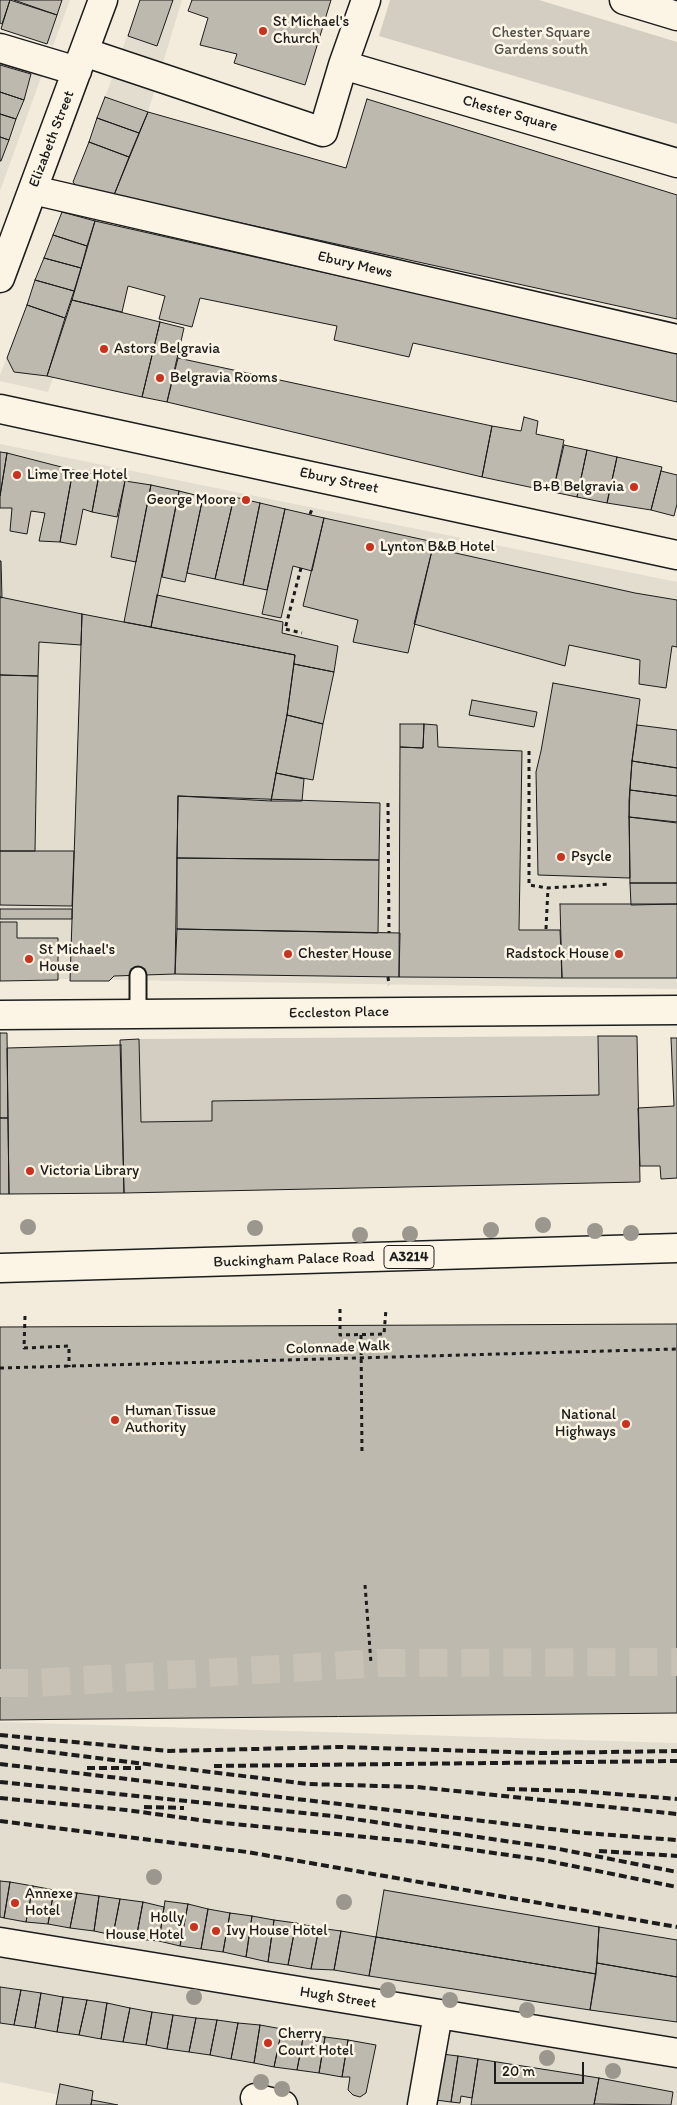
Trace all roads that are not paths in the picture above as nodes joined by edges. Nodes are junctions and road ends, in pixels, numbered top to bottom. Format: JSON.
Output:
{"nodes":[{"id":1,"x":104,"y":0,"type":"edge"},
{"id":2,"x":366,"y":0,"type":"edge"},
{"id":3,"x":624,"y":0,"type":"edge"},
{"id":4,"x":677,"y":16,"type":"edge"},
{"id":5,"x":0,"y":48,"type":"edge"},
{"id":6,"x":80,"y":62,"type":"junction"},
{"id":7,"x":343,"y":65,"type":"junction"},
{"id":8,"x":677,"y":163,"type":"edge"},
{"id":9,"x":33,"y":190,"type":"junction"},
{"id":10,"x":0,"y":278,"type":"edge"},
{"id":11,"x":677,"y":339,"type":"edge"},
{"id":12,"x":0,"y":409,"type":"edge"},
{"id":13,"x":677,"y":555,"type":"edge"},
{"id":14,"x":138,"y":975,"type":"dead end"},
{"id":15,"x":677,"y":1010,"type":"edge"},
{"id":16,"x":0,"y":1015,"type":"edge"},
{"id":17,"x":138,"y":1015,"type":"junction"},
{"id":18,"x":677,"y":1248,"type":"edge"},
{"id":19,"x":0,"y":1268,"type":"edge"},
{"id":20,"x":0,"y":1942,"type":"edge"},
{"id":21,"x":438,"y":2014,"type":"junction"},
{"id":22,"x":677,"y":2053,"type":"edge"},
{"id":23,"x":255,"y":2098,"type":"dead end"},
{"id":24,"x":282,"y":2105,"type":"edge"},
{"id":25,"x":422,"y":2105,"type":"edge"}],
"edges":[{"from":1,"to":6,"type":"street","name":"Elizabeth Street"},
{"from":2,"to":7,"type":"street"},
{"from":3,"to":4,"type":"street"},
{"from":5,"to":6,"type":"street"},
{"from":6,"to":7,"type":"street"},
{"from":6,"to":9,"type":"street","name":"Elizabeth Street"},
{"from":7,"to":8,"type":"street","name":"Chester Square"},
{"from":9,"to":10,"type":"street","name":"Elizabeth Street"},
{"from":9,"to":11,"type":"street","name":"Ebury Mews"},
{"from":12,"to":13,"type":"street","name":"Ebury Street"},
{"from":14,"to":17,"type":"lane"},
{"from":15,"to":17,"type":"street","name":"Eccleston Place"},
{"from":16,"to":17,"type":"street","name":"Eccleston Place"},
{"from":18,"to":19,"type":"street","name":"Buckingham Palace Road","number":"A3214"},
{"from":20,"to":21,"type":"street","name":"Hugh Street"},
{"from":21,"to":22,"type":"street","name":"Hugh Street"},
{"from":21,"to":25,"type":"street"},
{"from":23,"to":24,"type":"street"}]}
